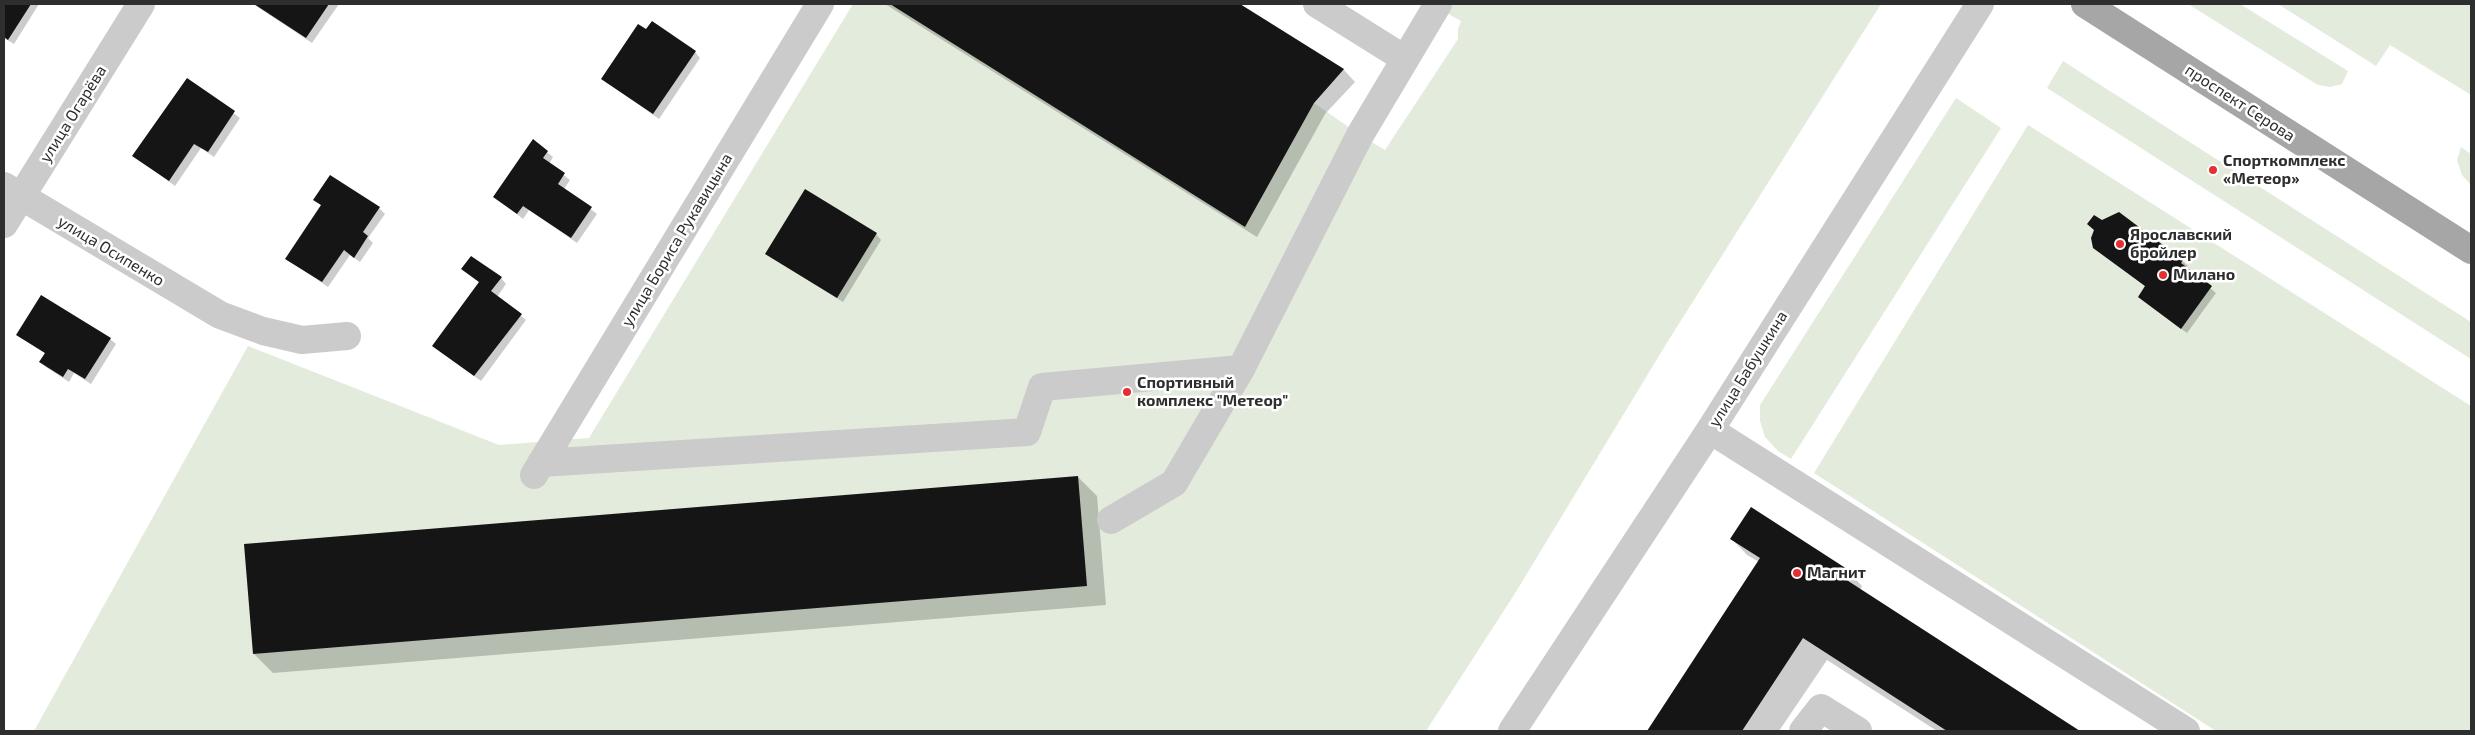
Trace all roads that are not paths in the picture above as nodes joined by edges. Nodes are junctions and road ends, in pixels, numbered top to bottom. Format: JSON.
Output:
{"nodes":[{"id":1,"x":142,"y":4,"type":"edge"},
{"id":2,"x":820,"y":4,"type":"edge"},
{"id":3,"x":1317,"y":4,"type":"edge"},
{"id":4,"x":1438,"y":4,"type":"edge"},
{"id":5,"x":1980,"y":4,"type":"edge"},
{"id":6,"x":2085,"y":4,"type":"edge"},
{"id":7,"x":1405,"y":59,"type":"junction"},
{"id":8,"x":13,"y":192,"type":"edge"},
{"id":9,"x":4,"y":224,"type":"edge"},
{"id":10,"x":2471,"y":250,"type":"edge"},
{"id":11,"x":347,"y":336,"type":"dead end"},
{"id":12,"x":1240,"y":369,"type":"junction"},
{"id":13,"x":1710,"y":430,"type":"junction"},
{"id":14,"x":1111,"y":520,"type":"dead end"},
{"id":15,"x":1512,"y":731,"type":"edge"},
{"id":16,"x":1803,"y":731,"type":"edge"},
{"id":17,"x":1858,"y":731,"type":"edge"},
{"id":18,"x":2186,"y":731,"type":"edge"}],
"edges":[{"from":1,"to":8,"type":"street","name":"улица Огарёва"},
{"from":2,"to":12,"type":"street","name":"улица Бориса Рукавицына"},
{"from":3,"to":7,"type":"street"},
{"from":4,"to":7,"type":"street"},
{"from":5,"to":13,"type":"street","name":"улица Бабушкина"},
{"from":6,"to":10,"type":"main road","name":"проспект Серова"},
{"from":7,"to":12,"type":"street"},
{"from":8,"to":9,"type":"street","name":"улица Огарёва"},
{"from":8,"to":11,"type":"street","name":"улица Осипенко"},
{"from":12,"to":14,"type":"street"},
{"from":13,"to":15,"type":"street","name":"улица Бабушкина"},
{"from":13,"to":18,"type":"street"},
{"from":16,"to":17,"type":"street"}]}
